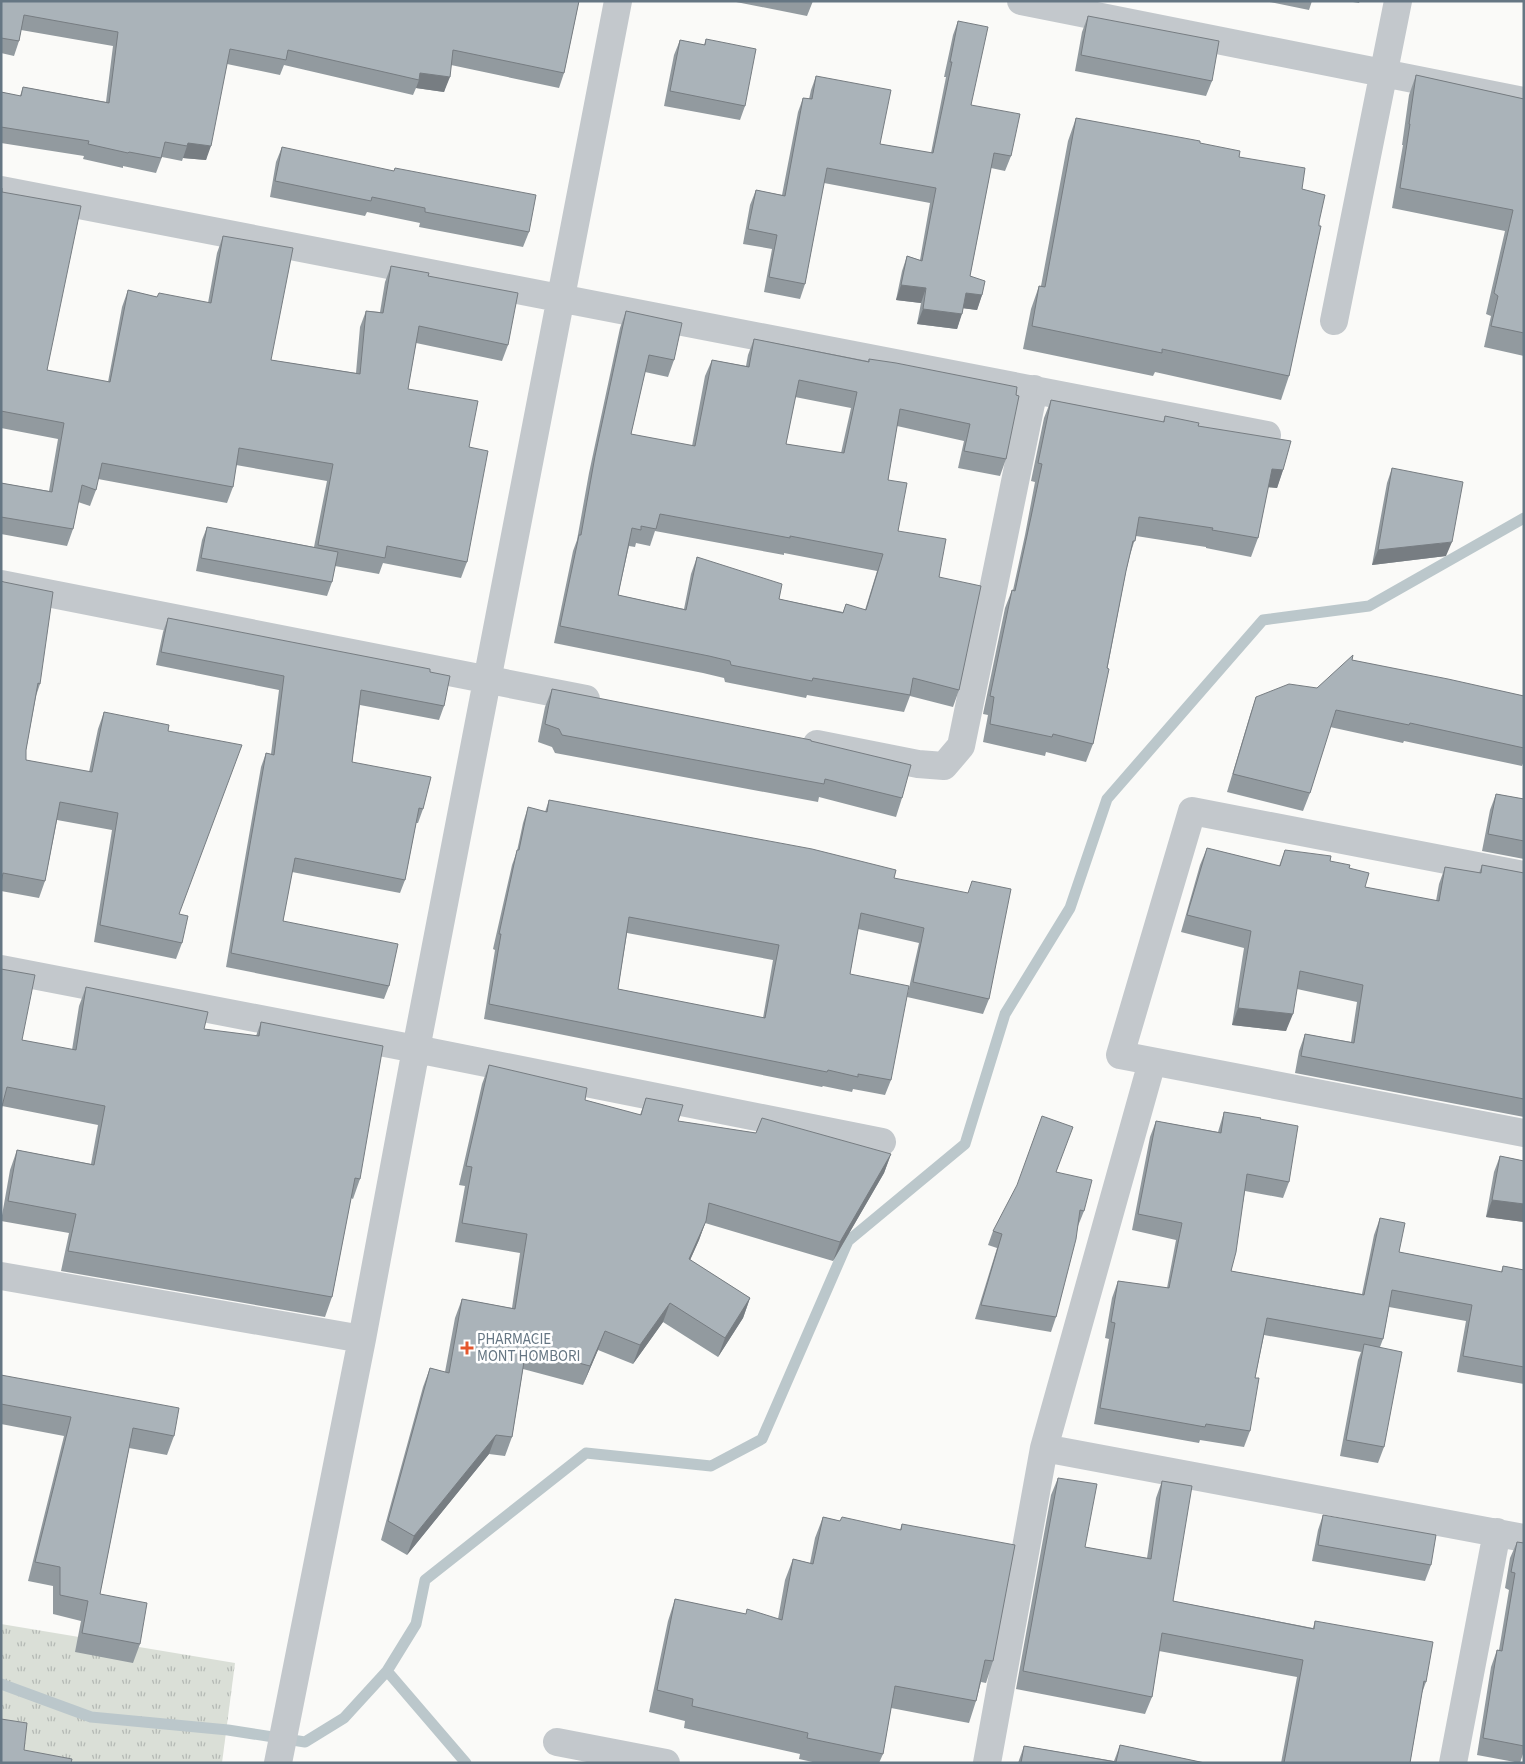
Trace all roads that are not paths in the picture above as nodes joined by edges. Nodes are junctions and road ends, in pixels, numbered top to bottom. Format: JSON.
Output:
{"nodes":[{"id":1,"x":618,"y":1,"type":"edge"},
{"id":2,"x":1021,"y":1,"type":"edge"},
{"id":3,"x":1398,"y":1,"type":"edge"},
{"id":4,"x":1384,"y":72,"type":"junction"},
{"id":5,"x":1524,"y":101,"type":"edge"},
{"id":6,"x":1,"y":190,"type":"edge"},
{"id":7,"x":561,"y":298,"type":"junction"},
{"id":8,"x":1334,"y":321,"type":"dead end"},
{"id":9,"x":1034,"y":389,"type":"junction"},
{"id":10,"x":1267,"y":435,"type":"edge"},
{"id":11,"x":1,"y":584,"type":"edge"},
{"id":12,"x":487,"y":680,"type":"junction"},
{"id":13,"x":614,"y":705,"type":"edge"},
{"id":14,"x":790,"y":739,"type":"edge"},
{"id":15,"x":1524,"y":875,"type":"edge"},
{"id":16,"x":1,"y":969,"type":"edge"},
{"id":17,"x":416,"y":1049,"type":"junction"},
{"id":18,"x":1152,"y":1062,"type":"junction"},
{"id":19,"x":1524,"y":1133,"type":"edge"},
{"id":20,"x":882,"y":1142,"type":"dead end"},
{"id":21,"x":1,"y":1276,"type":"edge"},
{"id":22,"x":362,"y":1339,"type":"junction"},
{"id":23,"x":1044,"y":1448,"type":"junction"},
{"id":24,"x":1497,"y":1532,"type":"junction"},
{"id":25,"x":1524,"y":1538,"type":"edge"},
{"id":26,"x":557,"y":1742,"type":"dead end"},
{"id":27,"x":278,"y":1763,"type":"edge"},
{"id":28,"x":666,"y":1763,"type":"edge"},
{"id":29,"x":987,"y":1763,"type":"edge"},
{"id":30,"x":1453,"y":1763,"type":"edge"}],
"edges":[{"from":1,"to":7,"type":"street"},
{"from":2,"to":4,"type":"street"},
{"from":3,"to":4,"type":"street"},
{"from":4,"to":5,"type":"street"},
{"from":4,"to":8,"type":"street"},
{"from":6,"to":7,"type":"street"},
{"from":7,"to":9,"type":"street"},
{"from":7,"to":12,"type":"street"},
{"from":9,"to":10,"type":"street"},
{"from":9,"to":14,"type":"street"},
{"from":11,"to":12,"type":"street"},
{"from":12,"to":13,"type":"street"},
{"from":12,"to":17,"type":"street"},
{"from":15,"to":18,"type":"street"},
{"from":16,"to":17,"type":"street"},
{"from":17,"to":20,"type":"street"},
{"from":17,"to":22,"type":"street"},
{"from":18,"to":19,"type":"street"},
{"from":18,"to":23,"type":"street"},
{"from":21,"to":22,"type":"street"},
{"from":22,"to":27,"type":"street"},
{"from":23,"to":24,"type":"street"},
{"from":23,"to":29,"type":"street"},
{"from":24,"to":25,"type":"street"},
{"from":24,"to":30,"type":"street"},
{"from":26,"to":28,"type":"street"}]}
